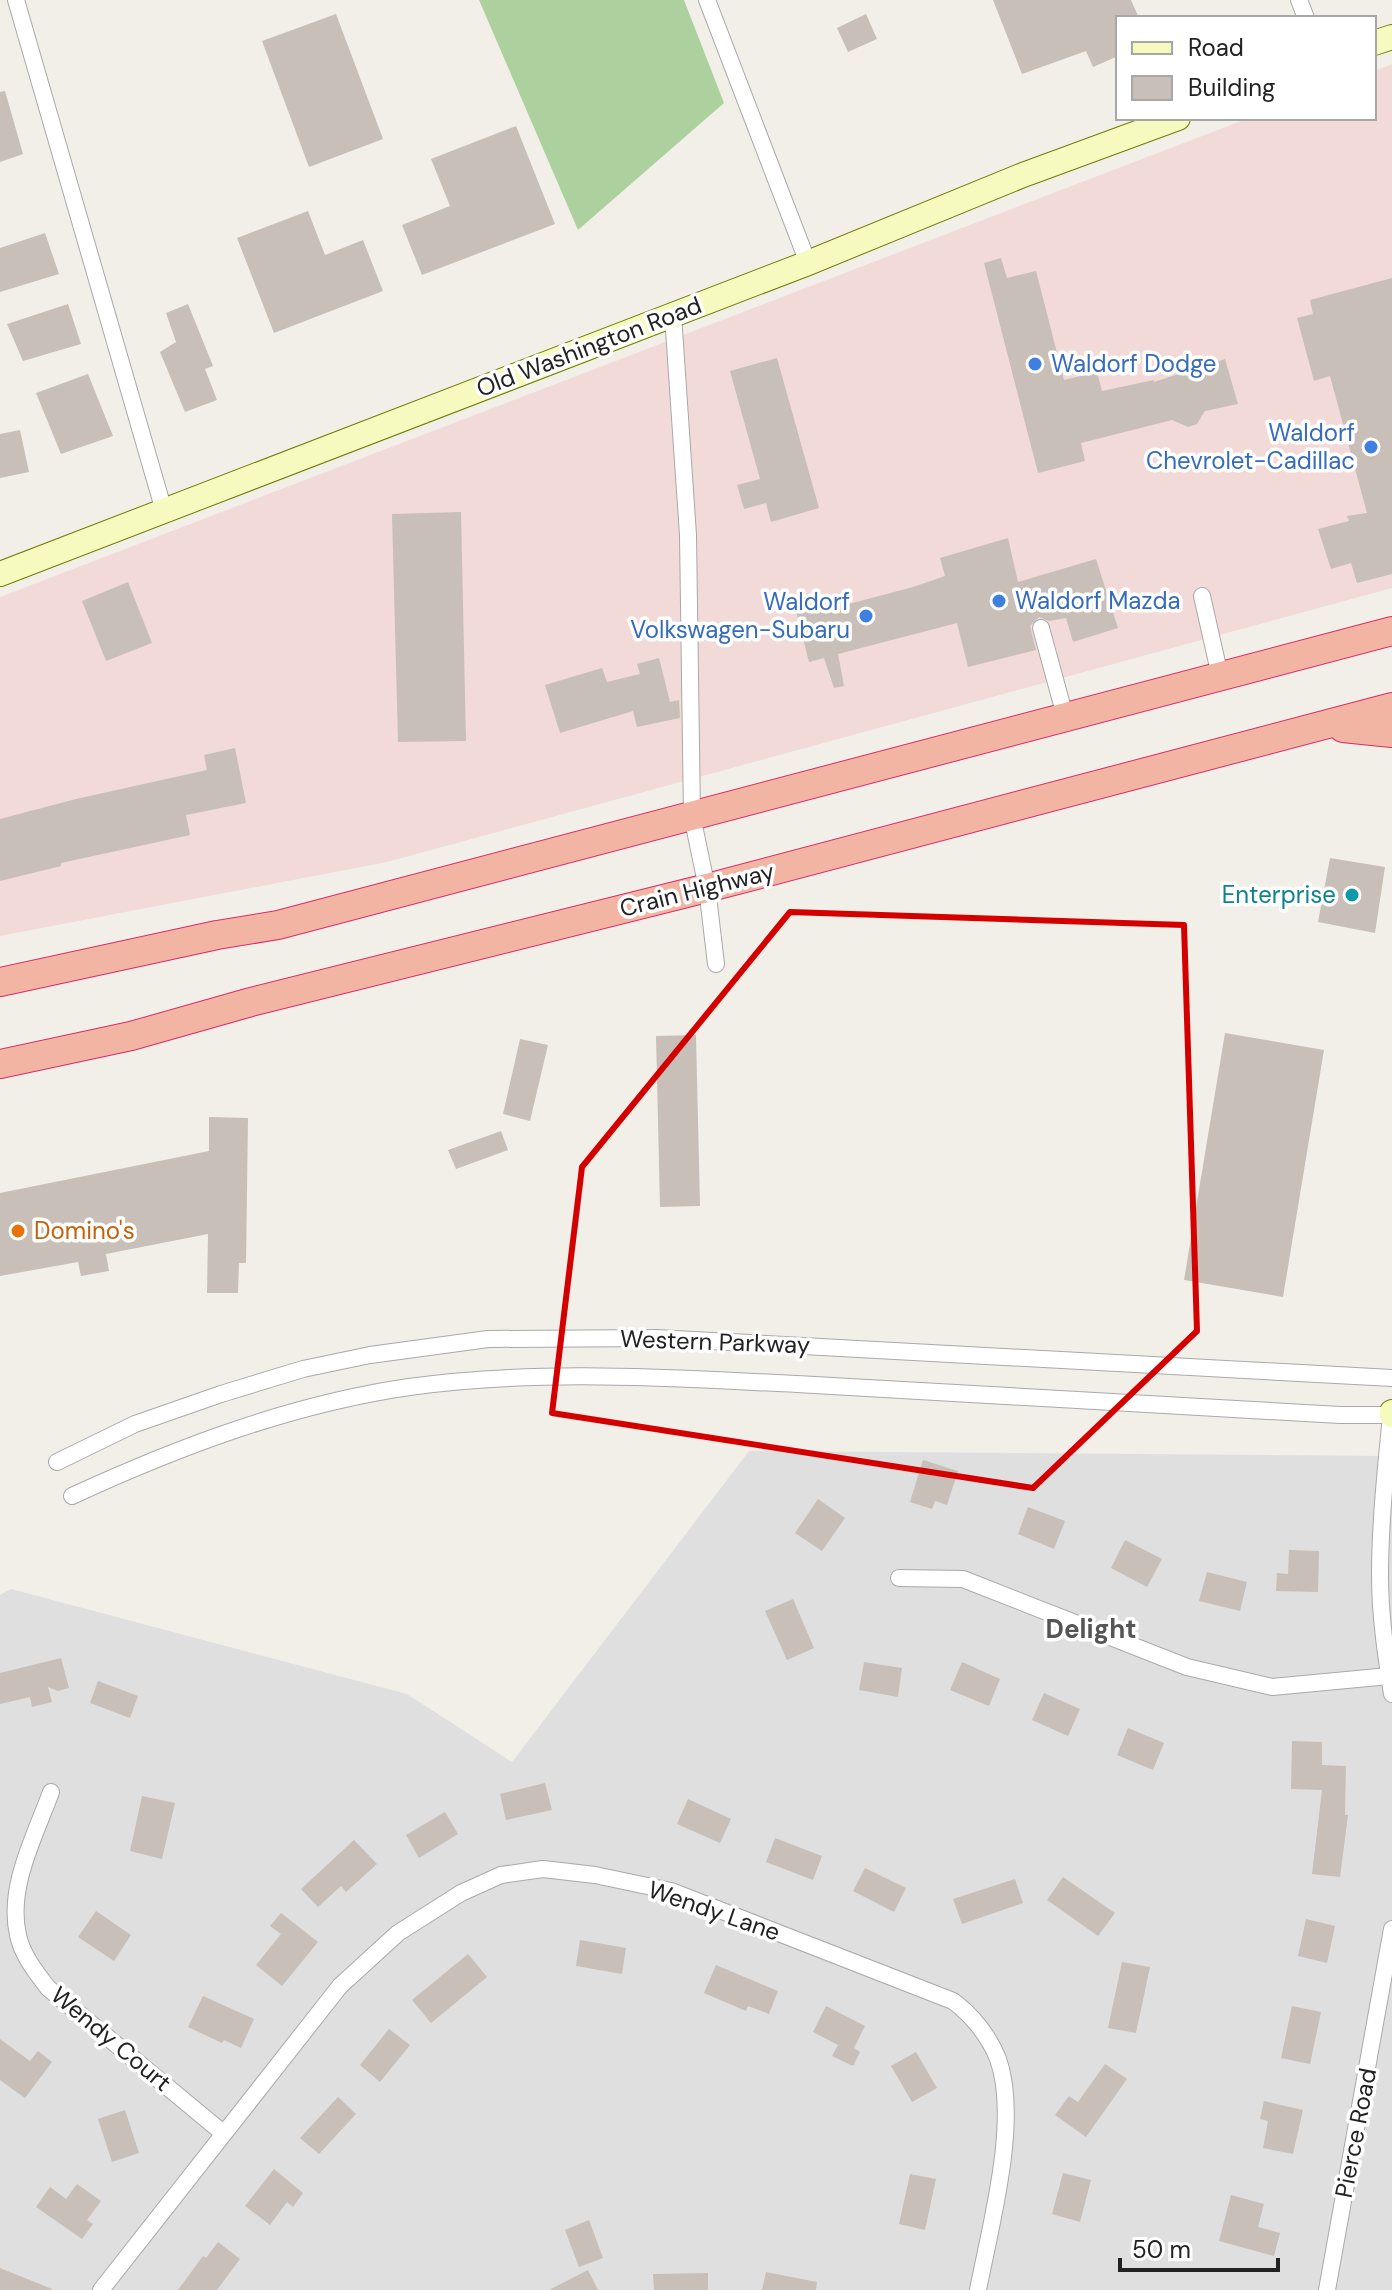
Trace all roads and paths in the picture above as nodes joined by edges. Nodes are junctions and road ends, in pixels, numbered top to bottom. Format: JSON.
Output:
{"nodes":[{"id":1,"x":16,"y":0,"type":"edge"},
{"id":2,"x":707,"y":0,"type":"edge"},
{"id":3,"x":1173,"y":120,"type":"edge"},
{"id":4,"x":808,"y":263,"type":"junction"},
{"id":5,"x":673,"y":315,"type":"junction"},
{"id":6,"x":164,"y":511,"type":"junction"},
{"id":7,"x":0,"y":574,"type":"edge"},
{"id":8,"x":1202,"y":596,"type":"dead end"},
{"id":9,"x":1041,"y":628,"type":"dead end"},
{"id":10,"x":1392,"y":631,"type":"edge"},
{"id":11,"x":1220,"y":676,"type":"junction"},
{"id":12,"x":1392,"y":707,"type":"edge"},
{"id":13,"x":1065,"y":716,"type":"junction"},
{"id":14,"x":1318,"y":726,"type":"junction"},
{"id":15,"x":1392,"y":733,"type":"edge"},
{"id":16,"x":692,"y":816,"type":"junction"},
{"id":17,"x":707,"y":888,"type":"junction"},
{"id":18,"x":716,"y":964,"type":"dead end"},
{"id":19,"x":0,"y":982,"type":"edge"},
{"id":20,"x":0,"y":1064,"type":"edge"},
{"id":21,"x":1392,"y":1378,"type":"edge"},
{"id":22,"x":1392,"y":1414,"type":"edge"},
{"id":23,"x":57,"y":1462,"type":"dead end"},
{"id":24,"x":1388,"y":1484,"type":"edge"},
{"id":25,"x":72,"y":1496,"type":"dead end"},
{"id":26,"x":899,"y":1578,"type":"dead end"},
{"id":27,"x":1389,"y":1676,"type":"junction"},
{"id":28,"x":1392,"y":1694,"type":"edge"},
{"id":29,"x":51,"y":1792,"type":"dead end"},
{"id":30,"x":1392,"y":1929,"type":"edge"},
{"id":31,"x":223,"y":2133,"type":"junction"},
{"id":32,"x":101,"y":2290,"type":"edge"},
{"id":33,"x":978,"y":2290,"type":"edge"},
{"id":34,"x":1327,"y":2290,"type":"edge"}],
"edges":[{"from":1,"to":6,"type":"street"},
{"from":2,"to":4,"type":"street"},
{"from":3,"to":4,"type":"main road","name":"Old Washington Road"},
{"from":4,"to":5,"type":"main road","name":"Old Washington Road"},
{"from":5,"to":6,"type":"main road","name":"Old Washington Road"},
{"from":5,"to":16,"type":"street"},
{"from":6,"to":7,"type":"main road","name":"Old Washington Road"},
{"from":8,"to":11,"type":"street"},
{"from":9,"to":13,"type":"street"},
{"from":10,"to":11,"type":"highway"},
{"from":11,"to":13,"type":"highway"},
{"from":12,"to":14,"type":"highway","name":"Crain Highway"},
{"from":13,"to":16,"type":"highway"},
{"from":14,"to":15,"type":"highway"},
{"from":14,"to":17,"type":"highway","name":"Crain Highway"},
{"from":16,"to":17,"type":"street"},
{"from":16,"to":19,"type":"highway"},
{"from":17,"to":18,"type":"street"},
{"from":17,"to":20,"type":"highway","name":"Crain Highway"},
{"from":21,"to":23,"type":"street","name":"Western Parkway"},
{"from":22,"to":24,"type":"street"},
{"from":22,"to":25,"type":"street","name":"Western Parkway"},
{"from":24,"to":27,"type":"street"},
{"from":26,"to":27,"type":"street"},
{"from":27,"to":28,"type":"street"},
{"from":29,"to":31,"type":"street","name":"Wendy Court"},
{"from":30,"to":34,"type":"street","name":"Pierce Road"},
{"from":31,"to":32,"type":"street","name":"Wendy Lane"},
{"from":31,"to":33,"type":"street","name":"Wendy Lane"}]}
